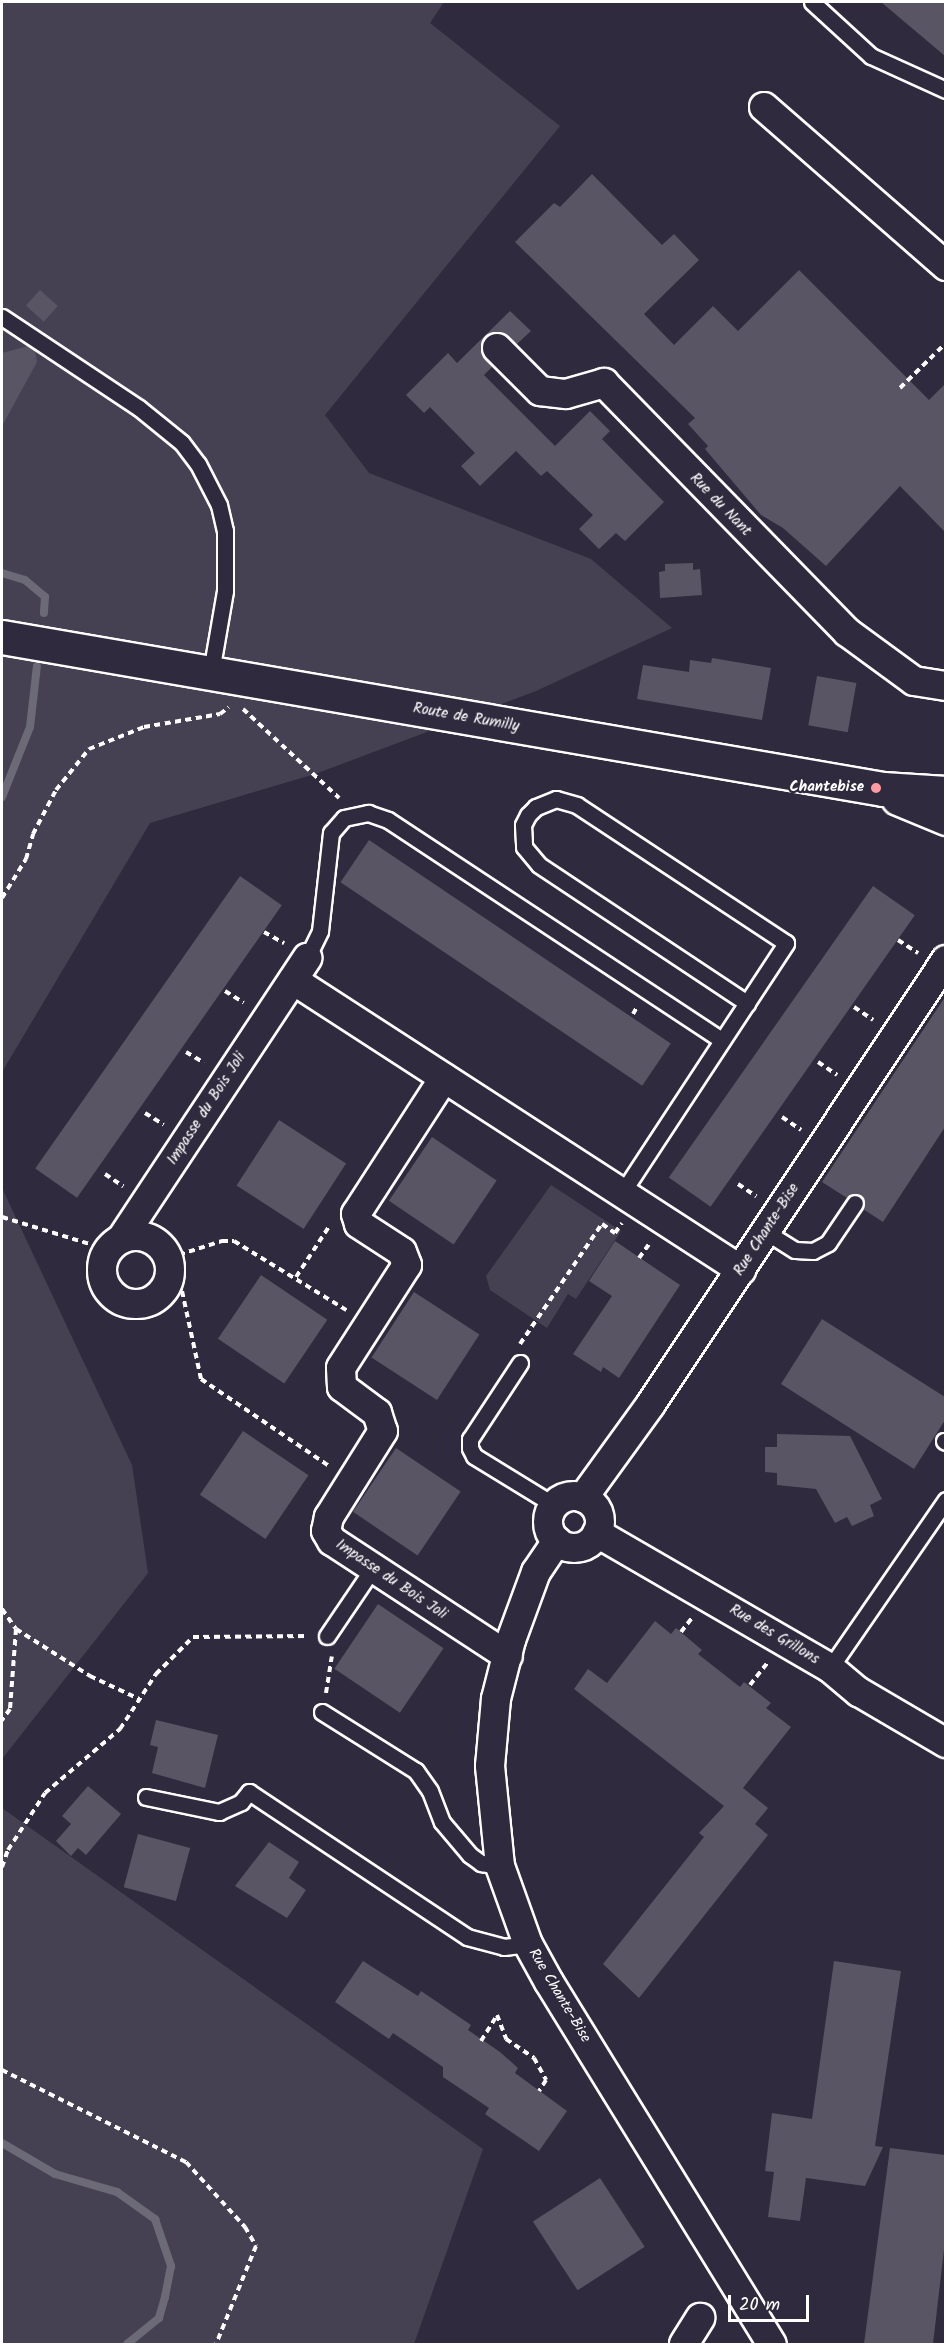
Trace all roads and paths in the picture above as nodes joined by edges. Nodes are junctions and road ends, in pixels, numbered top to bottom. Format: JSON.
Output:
{"nodes":[{"id":1,"x":812,"y":2,"type":"edge"},
{"id":2,"x":945,"y":90,"type":"edge"},
{"id":3,"x":764,"y":107,"type":"dead end"},
{"id":4,"x":945,"y":266,"type":"edge"},
{"id":5,"x":2,"y":317,"type":"edge"},
{"id":6,"x":945,"y":343,"type":"edge"},
{"id":7,"x":497,"y":348,"type":"dead end"},
{"id":8,"x":900,"y":388,"type":"dead end"},
{"id":9,"x":2,"y":638,"type":"edge"},
{"id":10,"x":211,"y":672,"type":"junction"},
{"id":11,"x":945,"y":686,"type":"edge"},
{"id":12,"x":883,"y":789,"type":"junction"},
{"id":13,"x":945,"y":793,"type":"edge"},
{"id":14,"x":356,"y":813,"type":"junction"},
{"id":15,"x":945,"y":818,"type":"edge"},
{"id":16,"x":2,"y":898,"type":"edge"},
{"id":17,"x":945,"y":960,"type":"edge"},
{"id":18,"x":300,"y":969,"type":"junction"},
{"id":19,"x":747,"y":1003,"type":"junction"},
{"id":20,"x":722,"y":1040,"type":"junction"},
{"id":21,"x":444,"y":1078,"type":"junction"},
{"id":22,"x":629,"y":1198,"type":"junction"},
{"id":23,"x":855,"y":1203,"type":"dead end"},
{"id":24,"x":356,"y":1214,"type":"junction"},
{"id":25,"x":2,"y":1217,"type":"edge"},
{"id":26,"x":766,"y":1232,"type":"junction"},
{"id":27,"x":115,"y":1244,"type":"junction"},
{"id":28,"x":169,"y":1270,"type":"junction"},
{"id":29,"x":741,"y":1270,"type":"junction"},
{"id":30,"x":296,"y":1277,"type":"junction"},
{"id":31,"x":370,"y":1324,"type":"junction"},
{"id":32,"x":520,"y":1363,"type":"joint"},
{"id":33,"x":352,"y":1481,"type":"junction"},
{"id":34,"x":584,"y":1498,"type":"junction"},
{"id":35,"x":945,"y":1500,"type":"edge"},
{"id":36,"x":554,"y":1505,"type":"junction"},
{"id":37,"x":597,"y":1533,"type":"junction"},
{"id":38,"x":557,"y":1541,"type":"junction"},
{"id":39,"x":373,"y":1568,"type":"junction"},
{"id":40,"x":2,"y":1609,"type":"edge"},
{"id":41,"x":16,"y":1629,"type":"junction"},
{"id":42,"x":327,"y":1636,"type":"junction"},
{"id":43,"x":507,"y":1656,"type":"junction"},
{"id":44,"x":830,"y":1668,"type":"junction"},
{"id":45,"x":139,"y":1699,"type":"junction"},
{"id":46,"x":322,"y":1712,"type":"joint"},
{"id":47,"x":2,"y":1720,"type":"edge"},
{"id":48,"x":945,"y":1743,"type":"edge"},
{"id":49,"x":146,"y":1797,"type":"dead end"},
{"id":50,"x":500,"y":1866,"type":"junction"},
{"id":51,"x":2,"y":1867,"type":"edge"},
{"id":52,"x":528,"y":1944,"type":"junction"},
{"id":53,"x":481,"y":2042,"type":"dead end"},
{"id":54,"x":2,"y":2070,"type":"edge"},
{"id":55,"x":540,"y":2091,"type":"dead end"},
{"id":56,"x":700,"y":2318,"type":"dead end"},
{"id":57,"x":216,"y":2344,"type":"edge"},
{"id":58,"x":684,"y":2344,"type":"edge"},
{"id":59,"x":772,"y":2344,"type":"edge"}],
"edges":[{"from":1,"to":2,"type":"lane"},
{"from":3,"to":4,"type":"street"},
{"from":5,"to":10,"type":"lane"},
{"from":6,"to":8,"type":"path"},
{"from":7,"to":11,"type":"street","name":"Rue du Nant"},
{"from":9,"to":10,"type":"main road","name":"Route de Rumilly"},
{"from":10,"to":12,"type":"main road","name":"Route de Rumilly"},
{"from":12,"to":13,"type":"main road","name":"Route de Rumilly"},
{"from":12,"to":15,"type":"main road","name":"Route de Rumilly"},
{"from":14,"to":16,"type":"path"},
{"from":14,"to":18,"type":"lane"},
{"from":14,"to":20,"type":"lane"},
{"from":17,"to":26,"type":"street","name":"Rue Chante-Bise"},
{"from":18,"to":21,"type":"street"},
{"from":18,"to":27,"type":"street","name":"Impasse du Bois Joli"},
{"from":19,"to":19,"type":"lane"},
{"from":19,"to":20,"type":"lane"},
{"from":20,"to":22,"type":"lane"},
{"from":21,"to":22,"type":"street"},
{"from":21,"to":24,"type":"street"},
{"from":22,"to":29,"type":"street"},
{"from":22,"to":32,"type":"path"},
{"from":23,"to":26,"type":"lane"},
{"from":24,"to":30,"type":"path"},
{"from":24,"to":31,"type":"street","name":"Impasse du Bois Joli"},
{"from":25,"to":27,"type":"path"},
{"from":26,"to":29,"type":"street","name":"Rue Chante-Bise"},
{"from":27,"to":28,"type":"street"},
{"from":27,"to":28,"type":"street","name":"Impasse du Bois Joli"},
{"from":28,"to":30,"type":"path"},
{"from":28,"to":33,"type":"path"},
{"from":29,"to":34,"type":"street","name":"Rue Chante-Bise"},
{"from":30,"to":31,"type":"path"},
{"from":31,"to":33,"type":"street","name":"Impasse du Bois Joli"},
{"from":32,"to":36,"type":"lane"},
{"from":33,"to":39,"type":"street","name":"Impasse du Bois Joli"},
{"from":34,"to":36,"type":"street"},
{"from":34,"to":37,"type":"street"},
{"from":35,"to":44,"type":"lane"},
{"from":36,"to":38,"type":"street"},
{"from":37,"to":38,"type":"street"},
{"from":37,"to":44,"type":"street","name":"Rue des Grillons"},
{"from":38,"to":43,"type":"street","name":"Rue Chante-Bise"},
{"from":39,"to":42,"type":"lane"},
{"from":39,"to":43,"type":"street","name":"Impasse du Bois Joli"},
{"from":40,"to":41,"type":"path"},
{"from":41,"to":45,"type":"path"},
{"from":41,"to":47,"type":"path"},
{"from":42,"to":45,"type":"path"},
{"from":42,"to":46,"type":"path"},
{"from":43,"to":50,"type":"street","name":"Rue Chante-Bise"},
{"from":44,"to":48,"type":"street","name":"Rue des Grillons"},
{"from":45,"to":51,"type":"path"},
{"from":46,"to":50,"type":"lane"},
{"from":49,"to":52,"type":"lane"},
{"from":50,"to":52,"type":"street","name":"Rue Chante-Bise"},
{"from":52,"to":59,"type":"street","name":"Rue Chante-Bise"},
{"from":53,"to":55,"type":"path"},
{"from":54,"to":57,"type":"path"},
{"from":56,"to":58,"type":"street"}]}
